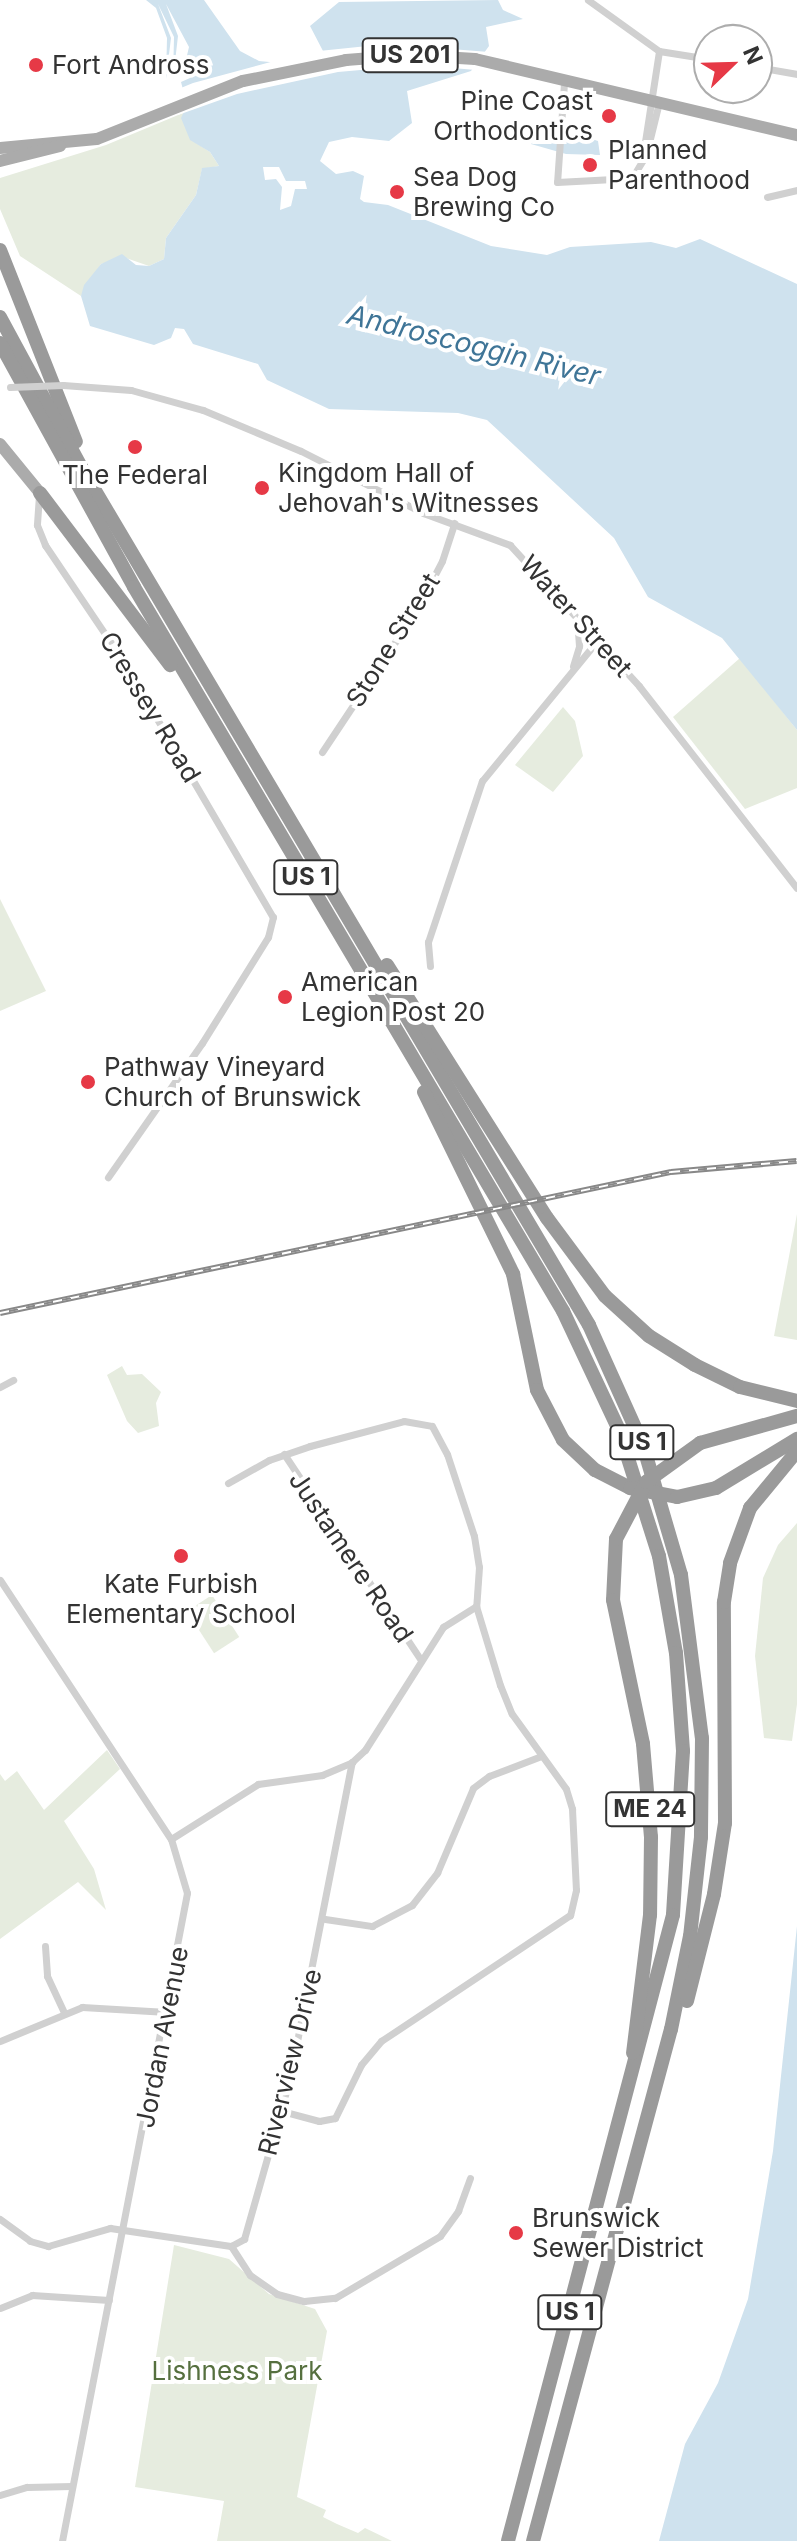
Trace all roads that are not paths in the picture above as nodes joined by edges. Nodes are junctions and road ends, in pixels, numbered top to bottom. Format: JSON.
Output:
{"nodes":[{"id":1,"x":588,"y":0,"type":"edge"},
{"id":2,"x":659,"y":51,"type":"junction"},
{"id":3,"x":693,"y":56,"type":"edge"},
{"id":4,"x":773,"y":70,"type":"edge"},
{"id":5,"x":797,"y":74,"type":"edge"},
{"id":6,"x":564,"y":83,"type":"junction"},
{"id":7,"x":656,"y":101,"type":"junction"},
{"id":8,"x":797,"y":135,"type":"edge"},
{"id":9,"x":66,"y":143,"type":"junction"},
{"id":10,"x":0,"y":148,"type":"edge"},
{"id":11,"x":0,"y":161,"type":"edge"},
{"id":12,"x":797,"y":190,"type":"edge"},
{"id":13,"x":767,"y":197,"type":"dead end"},
{"id":14,"x":0,"y":250,"type":"edge"},
{"id":15,"x":0,"y":317,"type":"edge"},
{"id":16,"x":0,"y":343,"type":"edge"},
{"id":17,"x":0,"y":387,"type":"edge"},
{"id":18,"x":0,"y":444,"type":"edge"},
{"id":19,"x":97,"y":490,"type":"junction"},
{"id":20,"x":40,"y":493,"type":"junction"},
{"id":21,"x":454,"y":523,"type":"junction"},
{"id":22,"x":575,"y":614,"type":"junction"},
{"id":23,"x":598,"y":640,"type":"junction"},
{"id":24,"x":571,"y":671,"type":"junction"},
{"id":25,"x":195,"y":689,"type":"junction"},
{"id":26,"x":322,"y":752,"type":"dead end"},
{"id":27,"x":797,"y":888,"type":"edge"},
{"id":28,"x":350,"y":921,"type":"junction"},
{"id":29,"x":430,"y":966,"type":"dead end"},
{"id":30,"x":417,"y":1065,"type":"junction"},
{"id":31,"x":108,"y":1177,"type":"dead end"},
{"id":32,"x":13,"y":1380,"type":"dead end"},
{"id":33,"x":0,"y":1387,"type":"edge"},
{"id":34,"x":797,"y":1401,"type":"edge"},
{"id":35,"x":797,"y":1416,"type":"edge"},
{"id":36,"x":797,"y":1439,"type":"edge"},
{"id":37,"x":797,"y":1451,"type":"edge"},
{"id":38,"x":284,"y":1454,"type":"junction"},
{"id":39,"x":228,"y":1483,"type":"dead end"},
{"id":40,"x":0,"y":1580,"type":"edge"},
{"id":41,"x":476,"y":1606,"type":"junction"},
{"id":42,"x":420,"y":1659,"type":"junction"},
{"id":43,"x":541,"y":1756,"type":"junction"},
{"id":44,"x":352,"y":1762,"type":"junction"},
{"id":45,"x":171,"y":1839,"type":"junction"},
{"id":46,"x":325,"y":1919,"type":"junction"},
{"id":47,"x":45,"y":1946,"type":"dead end"},
{"id":48,"x":64,"y":2012,"type":"junction"},
{"id":49,"x":167,"y":2012,"type":"junction"},
{"id":50,"x":671,"y":2029,"type":"junction"},
{"id":51,"x":0,"y":2041,"type":"edge"},
{"id":52,"x":632,"y":2082,"type":"junction"},
{"id":53,"x":278,"y":2110,"type":"junction"},
{"id":54,"x":470,"y":2178,"type":"dead end"},
{"id":55,"x":0,"y":2219,"type":"edge"},
{"id":56,"x":124,"y":2228,"type":"junction"},
{"id":57,"x":231,"y":2246,"type":"junction"},
{"id":58,"x":109,"y":2300,"type":"junction"},
{"id":59,"x":0,"y":2308,"type":"edge"},
{"id":60,"x":72,"y":2486,"type":"junction"},
{"id":61,"x":0,"y":2495,"type":"edge"},
{"id":62,"x":62,"y":2541,"type":"edge"},
{"id":63,"x":508,"y":2541,"type":"edge"},
{"id":64,"x":533,"y":2541,"type":"edge"}],
"edges":[{"from":1,"to":2,"type":"street"},
{"from":2,"to":3,"type":"street"},
{"from":2,"to":7,"type":"street"},
{"from":4,"to":5,"type":"street"},
{"from":6,"to":7,"type":"main road","number":"US 201"},
{"from":6,"to":7,"type":"street"},
{"from":6,"to":9,"type":"main road","number":"US 201"},
{"from":7,"to":8,"type":"main road","number":"US 201"},
{"from":9,"to":10,"type":"main road","number":"US 201"},
{"from":9,"to":11,"type":"main road"},
{"from":12,"to":13,"type":"street"},
{"from":14,"to":19,"type":"highway"},
{"from":15,"to":19,"type":"highway","number":"US 1"},
{"from":16,"to":25,"type":"highway","number":"US 1"},
{"from":17,"to":21,"type":"street","name":"Water Street","bridge":true},
{"from":18,"to":20,"type":"main road"},
{"from":19,"to":28,"type":"highway","number":"US 1"},
{"from":20,"to":25,"type":"highway"},
{"from":20,"to":31,"type":"street","name":"Cressey Road"},
{"from":21,"to":22,"type":"street","name":"Water Street"},
{"from":21,"to":26,"type":"street","name":"Stone Street"},
{"from":22,"to":23,"type":"street","name":"Water Street"},
{"from":22,"to":24,"type":"street"},
{"from":23,"to":24,"type":"street"},
{"from":23,"to":27,"type":"street","name":"Water Street"},
{"from":24,"to":29,"type":"street"},
{"from":25,"to":30,"type":"highway","number":"US 1"},
{"from":28,"to":34,"type":"highway"},
{"from":28,"to":50,"type":"highway","number":"US 1"},
{"from":30,"to":36,"type":"highway","bridge":true},
{"from":30,"to":52,"type":"highway","number":"US 1"},
{"from":32,"to":33,"type":"street"},
{"from":35,"to":52,"type":"highway","number":"ME 24","bridge":true},
{"from":37,"to":50,"type":"highway","number":"ME 24"},
{"from":38,"to":39,"type":"street"},
{"from":38,"to":41,"type":"street"},
{"from":38,"to":42,"type":"street","name":"Justamere Road"},
{"from":40,"to":45,"type":"street","name":"Jordan Avenue"},
{"from":41,"to":42,"type":"street"},
{"from":41,"to":43,"type":"street"},
{"from":42,"to":44,"type":"street"},
{"from":43,"to":46,"type":"street"},
{"from":43,"to":53,"type":"street"},
{"from":44,"to":45,"type":"street"},
{"from":44,"to":46,"type":"street","name":"Riverview Drive"},
{"from":45,"to":49,"type":"street","name":"Jordan Avenue"},
{"from":46,"to":53,"type":"street","name":"Riverview Drive"},
{"from":47,"to":48,"type":"street"},
{"from":48,"to":49,"type":"street"},
{"from":48,"to":51,"type":"street"},
{"from":49,"to":56,"type":"street","name":"Jordan Avenue"},
{"from":50,"to":64,"type":"highway","number":"US 1"},
{"from":52,"to":63,"type":"highway","number":"US 1"},
{"from":53,"to":57,"type":"street","name":"Riverview Drive"},
{"from":54,"to":57,"type":"street"},
{"from":55,"to":56,"type":"street"},
{"from":56,"to":57,"type":"street"},
{"from":56,"to":58,"type":"street","name":"Jordan Avenue"},
{"from":58,"to":59,"type":"street"},
{"from":58,"to":60,"type":"street","name":"Jordan Avenue"},
{"from":60,"to":61,"type":"street"},
{"from":60,"to":62,"type":"street","name":"Jordan Avenue"}]}
